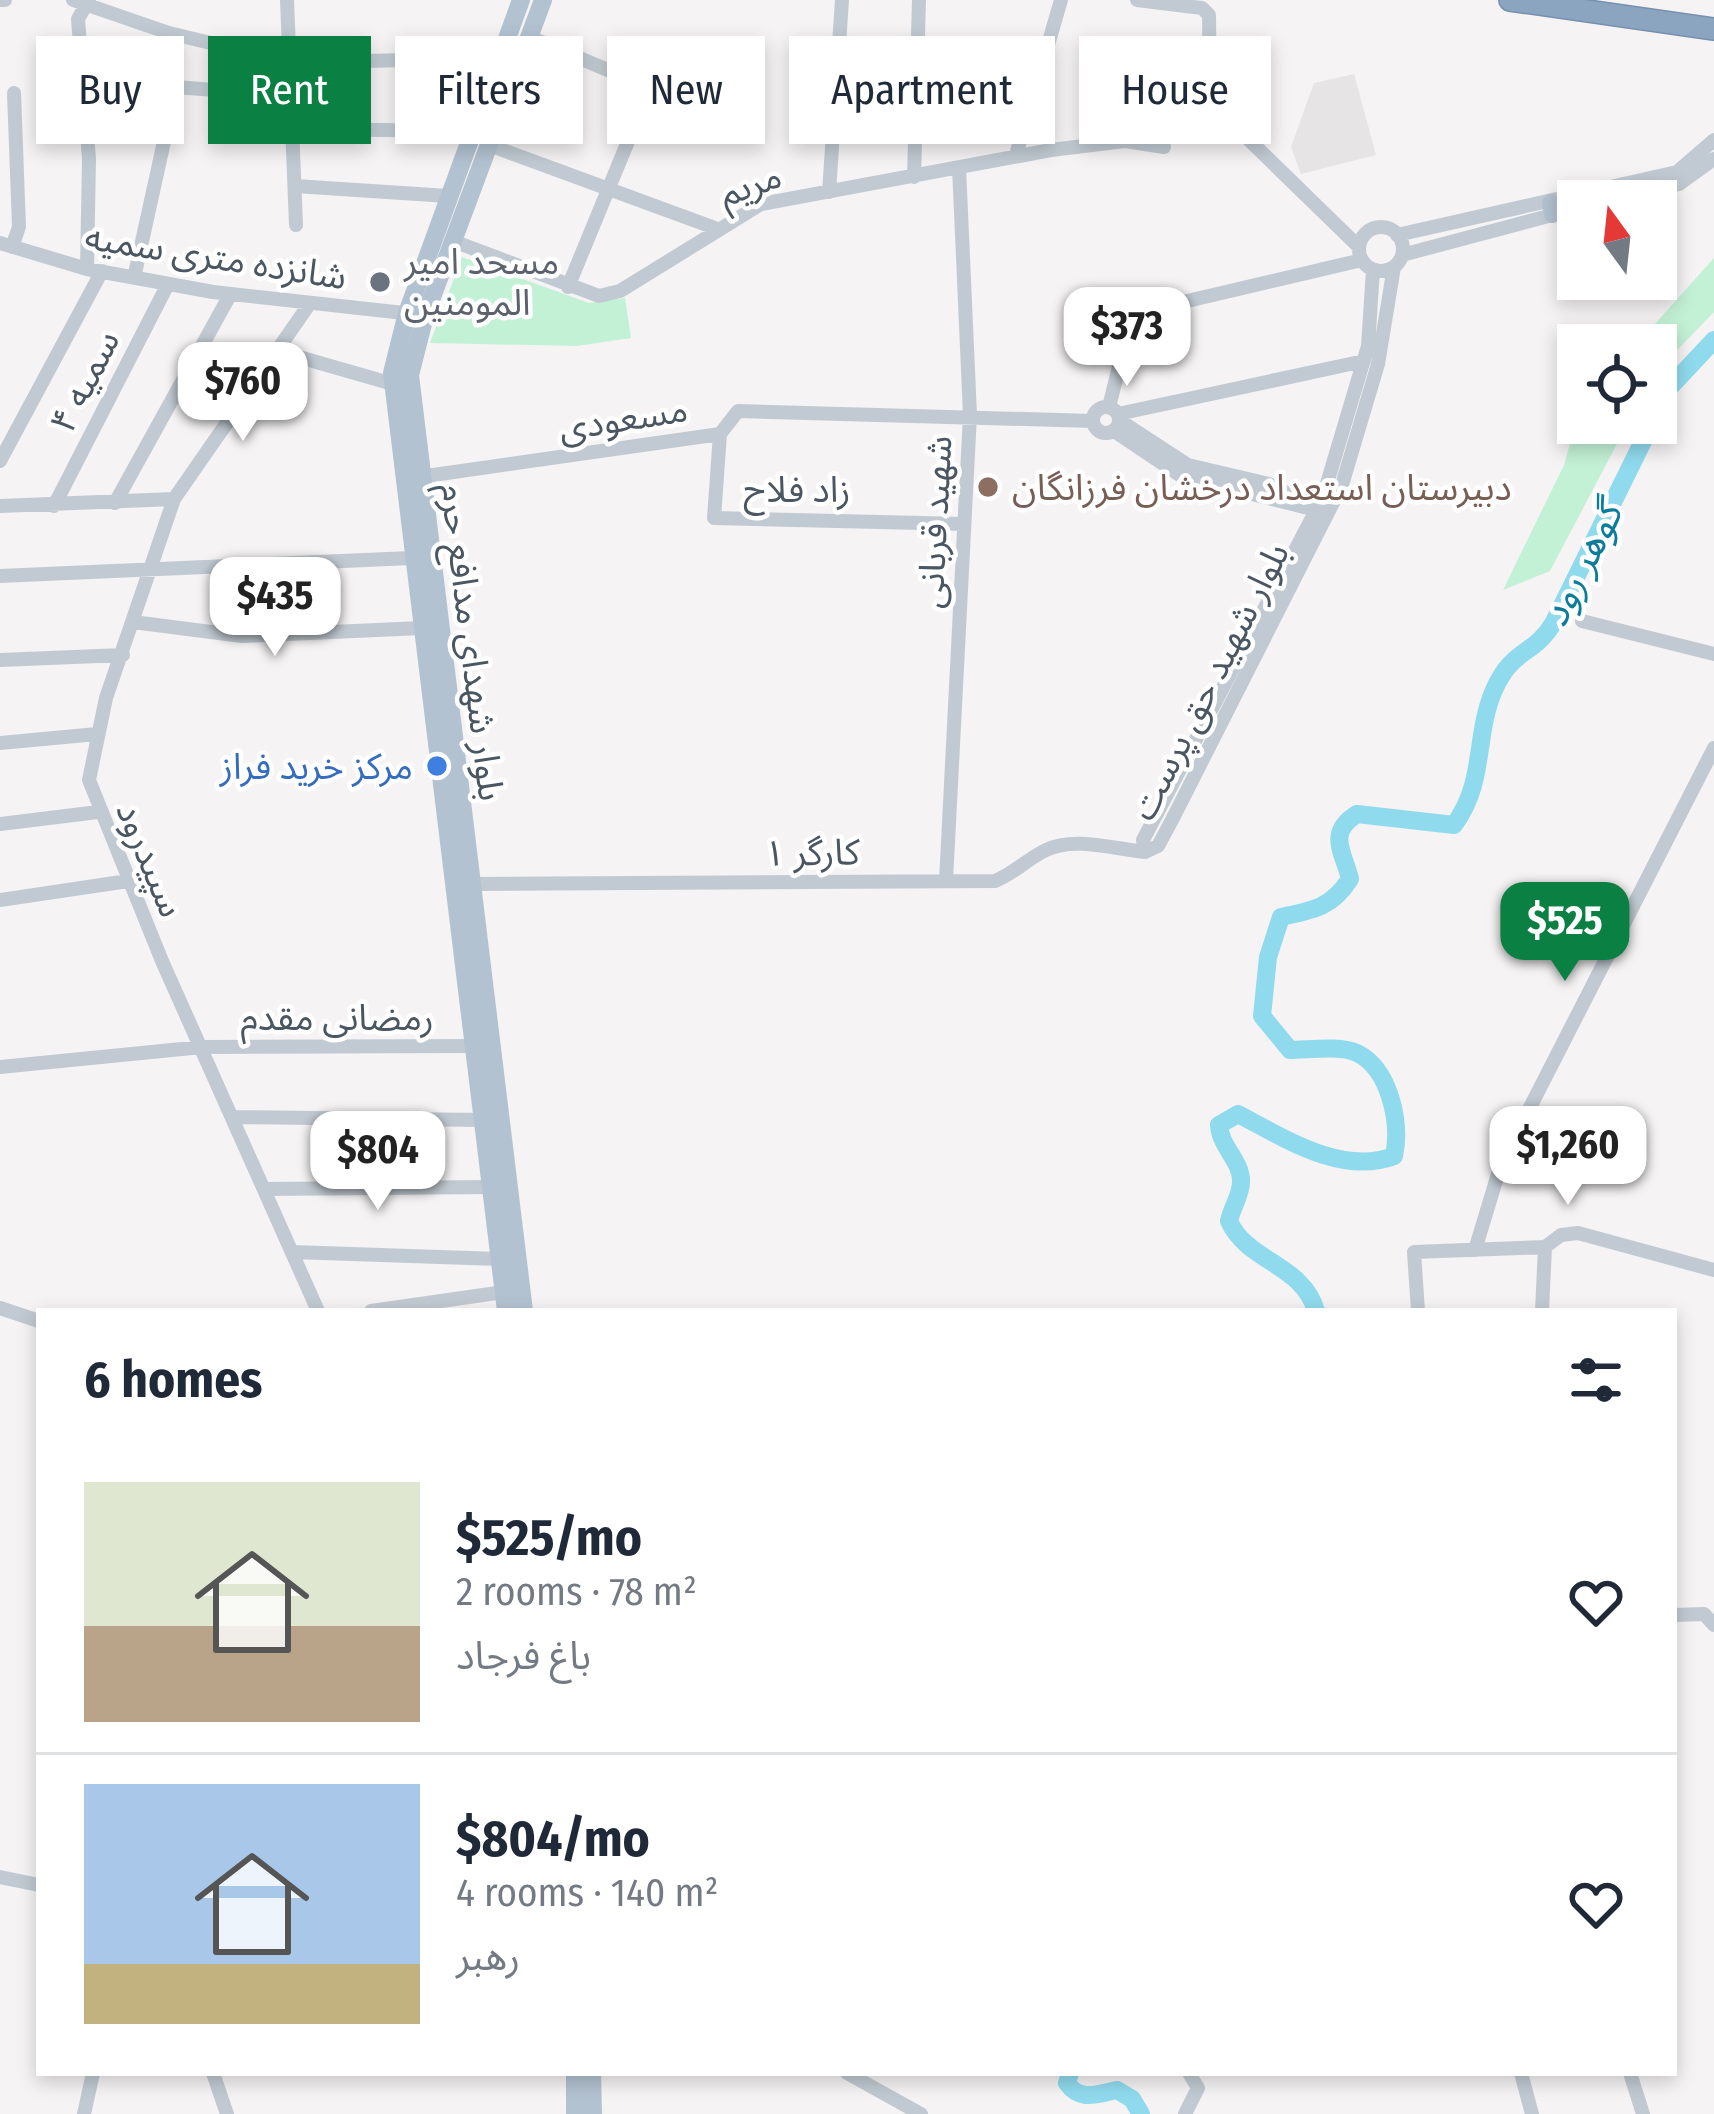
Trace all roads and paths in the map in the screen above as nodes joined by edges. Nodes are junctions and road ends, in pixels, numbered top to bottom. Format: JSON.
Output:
{"nodes":[{"id":1,"x":287,"y":0,"type":"edge"},
{"id":2,"x":521,"y":0,"type":"edge"},
{"id":3,"x":543,"y":0,"type":"edge"},
{"id":4,"x":842,"y":0,"type":"edge"},
{"id":5,"x":919,"y":0,"type":"edge"},
{"id":6,"x":1061,"y":0,"type":"edge"},
{"id":7,"x":1137,"y":0,"type":"edge"},
{"id":8,"x":1510,"y":0,"type":"edge"},
{"id":9,"x":1156,"y":1,"type":"edge"},
{"id":10,"x":83,"y":2,"type":"edge"},
{"id":11,"x":1714,"y":29,"type":"edge"},
{"id":12,"x":290,"y":36,"type":"edge"},
{"id":13,"x":507,"y":36,"type":"edge"},
{"id":14,"x":531,"y":36,"type":"edge"},
{"id":15,"x":208,"y":42,"type":"edge"},
{"id":16,"x":583,"y":60,"type":"edge"},
{"id":17,"x":208,"y":89,"type":"edge"},
{"id":18,"x":14,"y":93,"type":"dead end"},
{"id":19,"x":1714,"y":140,"type":"edge"},
{"id":20,"x":294,"y":144,"type":"edge"},
{"id":21,"x":467,"y":144,"type":"edge"},
{"id":22,"x":489,"y":145,"type":"joint"},
{"id":23,"x":1164,"y":147,"type":"dead end"},
{"id":24,"x":1016,"y":155,"type":"junction"},
{"id":25,"x":1714,"y":159,"type":"edge"},
{"id":26,"x":959,"y":167,"type":"junction"},
{"id":27,"x":914,"y":177,"type":"junction"},
{"id":28,"x":1677,"y":184,"type":"edge"},
{"id":29,"x":295,"y":186,"type":"junction"},
{"id":30,"x":606,"y":188,"type":"junction"},
{"id":31,"x":830,"y":192,"type":"junction"},
{"id":32,"x":448,"y":196,"type":"junction"},
{"id":33,"x":1552,"y":209,"type":"junction"},
{"id":34,"x":1557,"y":209,"type":"edge"},
{"id":35,"x":296,"y":225,"type":"dead end"},
{"id":36,"x":715,"y":229,"type":"junction"},
{"id":37,"x":1397,"y":235,"type":"junction"},
{"id":38,"x":453,"y":241,"type":"junction"},
{"id":39,"x":6,"y":245,"type":"edge"},
{"id":40,"x":1365,"y":259,"type":"junction"},
{"id":41,"x":1398,"y":261,"type":"junction"},
{"id":42,"x":94,"y":270,"type":"junction"},
{"id":43,"x":134,"y":278,"type":"junction"},
{"id":44,"x":168,"y":284,"type":"junction"},
{"id":45,"x":568,"y":287,"type":"junction"},
{"id":46,"x":230,"y":295,"type":"junction"},
{"id":47,"x":308,"y":306,"type":"junction"},
{"id":48,"x":407,"y":317,"type":"junction"},
{"id":49,"x":278,"y":351,"type":"junction"},
{"id":50,"x":1364,"y":362,"type":"junction"},
{"id":51,"x":393,"y":384,"type":"junction"},
{"id":52,"x":1360,"y":403,"type":"junction"},
{"id":53,"x":970,"y":415,"type":"junction"},
{"id":54,"x":1115,"y":418,"type":"junction"},
{"id":55,"x":1093,"y":421,"type":"junction"},
{"id":56,"x":720,"y":434,"type":"junction"},
{"id":57,"x":0,"y":460,"type":"edge"},
{"id":58,"x":418,"y":478,"type":"junction"},
{"id":59,"x":174,"y":500,"type":"junction"},
{"id":60,"x":115,"y":503,"type":"junction"},
{"id":61,"x":0,"y":506,"type":"edge"},
{"id":62,"x":54,"y":506,"type":"junction"},
{"id":63,"x":1323,"y":512,"type":"junction"},
{"id":64,"x":964,"y":524,"type":"junction"},
{"id":65,"x":411,"y":557,"type":"junction"},
{"id":66,"x":149,"y":566,"type":"junction"},
{"id":67,"x":0,"y":576,"type":"edge"},
{"id":68,"x":1582,"y":621,"type":"dead end"},
{"id":69,"x":133,"y":622,"type":"junction"},
{"id":70,"x":421,"y":628,"type":"junction"},
{"id":71,"x":1714,"y":654,"type":"edge"},
{"id":72,"x":123,"y":655,"type":"junction"},
{"id":73,"x":0,"y":660,"type":"edge"},
{"id":74,"x":98,"y":734,"type":"junction"},
{"id":75,"x":0,"y":743,"type":"edge"},
{"id":76,"x":1714,"y":748,"type":"edge"},
{"id":77,"x":98,"y":812,"type":"junction"},
{"id":78,"x":0,"y":824,"type":"edge"},
{"id":79,"x":1144,"y":852,"type":"joint"},
{"id":80,"x":946,"y":880,"type":"junction"},
{"id":81,"x":128,"y":881,"type":"junction"},
{"id":82,"x":470,"y":884,"type":"junction"},
{"id":83,"x":0,"y":900,"type":"edge"},
{"id":84,"x":473,"y":1046,"type":"junction"},
{"id":85,"x":202,"y":1047,"type":"junction"},
{"id":86,"x":0,"y":1067,"type":"edge"},
{"id":87,"x":233,"y":1117,"type":"junction"},
{"id":88,"x":482,"y":1120,"type":"junction"},
{"id":89,"x":490,"y":1187,"type":"junction"},
{"id":90,"x":264,"y":1189,"type":"junction"},
{"id":91,"x":504,"y":1224,"type":"junction"},
{"id":92,"x":1545,"y":1246,"type":"junction"},
{"id":93,"x":1475,"y":1250,"type":"junction"},
{"id":94,"x":292,"y":1252,"type":"junction"},
{"id":95,"x":499,"y":1259,"type":"junction"},
{"id":96,"x":1714,"y":1270,"type":"edge"},
{"id":97,"x":505,"y":1301,"type":"edge"},
{"id":98,"x":0,"y":1308,"type":"edge"},
{"id":99,"x":318,"y":1308,"type":"edge"},
{"id":100,"x":411,"y":1308,"type":"edge"},
{"id":101,"x":523,"y":1308,"type":"edge"},
{"id":102,"x":1418,"y":1308,"type":"edge"},
{"id":103,"x":1542,"y":1308,"type":"edge"},
{"id":104,"x":36,"y":1320,"type":"edge"},
{"id":105,"x":1677,"y":1615,"type":"edge"},
{"id":106,"x":1714,"y":1625,"type":"edge"},
{"id":107,"x":0,"y":1877,"type":"edge"},
{"id":108,"x":36,"y":1884,"type":"edge"},
{"id":109,"x":92,"y":2076,"type":"edge"},
{"id":110,"x":214,"y":2076,"type":"edge"},
{"id":111,"x":575,"y":2076,"type":"edge"},
{"id":112,"x":592,"y":2076,"type":"edge"},
{"id":113,"x":852,"y":2076,"type":"edge"},
{"id":114,"x":1192,"y":2076,"type":"edge"},
{"id":115,"x":1522,"y":2076,"type":"edge"},
{"id":116,"x":1631,"y":2076,"type":"edge"},
{"id":117,"x":83,"y":2114,"type":"edge"},
{"id":118,"x":227,"y":2114,"type":"edge"},
{"id":119,"x":575,"y":2114,"type":"edge"},
{"id":120,"x":593,"y":2114,"type":"edge"},
{"id":121,"x":921,"y":2114,"type":"edge"},
{"id":122,"x":1185,"y":2114,"type":"edge"},
{"id":123,"x":1532,"y":2114,"type":"edge"},
{"id":124,"x":1642,"y":2114,"type":"edge"}],
"edges":[{"from":1,"to":12,"type":"street"},
{"from":2,"to":13,"type":"main road","name":"بلوار شهدای مدافع حرم"},
{"from":3,"to":14,"type":"main road","name":"بلوار شهدای مدافع حرم"},
{"from":4,"to":31,"type":"street"},
{"from":5,"to":27,"type":"street"},
{"from":6,"to":24,"type":"street"},
{"from":7,"to":9,"type":"street"},
{"from":8,"to":11,"type":"highway"},
{"from":9,"to":40,"type":"street"},
{"from":10,"to":15,"type":"street"},
{"from":10,"to":42,"type":"street"},
{"from":16,"to":30,"type":"street"},
{"from":17,"to":43,"type":"street"},
{"from":18,"to":39,"type":"street"},
{"from":19,"to":33,"type":"street"},
{"from":20,"to":29,"type":"street"},
{"from":21,"to":32,"type":"main road","name":"بلوار شهدای مدافع حرم"},
{"from":22,"to":30,"type":"street"},
{"from":22,"to":38,"type":"main road","name":"بلوار شهدای مدافع حرم"},
{"from":23,"to":24,"type":"street","name":"مریم"},
{"from":24,"to":26,"type":"street","name":"مریم"},
{"from":25,"to":28,"type":"street"},
{"from":26,"to":27,"type":"street","name":"مریم"},
{"from":26,"to":53,"type":"street","name":"شهید قربانی"},
{"from":27,"to":31,"type":"street","name":"مریم"},
{"from":29,"to":32,"type":"street"},
{"from":29,"to":35,"type":"street"},
{"from":30,"to":36,"type":"street"},
{"from":30,"to":45,"type":"street"},
{"from":31,"to":36,"type":"street","name":"مریم"},
{"from":32,"to":48,"type":"main road","name":"بلوار شهدای مدافع حرم"},
{"from":33,"to":34,"type":"street"},
{"from":33,"to":37,"type":"street"},
{"from":33,"to":41,"type":"street"},
{"from":36,"to":45,"type":"street","name":"مریم"},
{"from":37,"to":40,"type":"street"},
{"from":37,"to":41,"type":"street"},
{"from":38,"to":45,"type":"street","name":"مریم"},
{"from":38,"to":48,"type":"main road","name":"بلوار شهدای مدافع حرم"},
{"from":39,"to":42,"type":"street","name":"شانزده متری سمیه"},
{"from":40,"to":41,"type":"street"},
{"from":40,"to":50,"type":"street","name":"بلوار شهید حق پرست"},
{"from":40,"to":54,"type":"street"},
{"from":41,"to":52,"type":"street","name":"بلوار شهید حق پرست"},
{"from":42,"to":43,"type":"street","name":"شانزده متری سمیه"},
{"from":42,"to":57,"type":"street"},
{"from":43,"to":44,"type":"street","name":"شانزده متری سمیه"},
{"from":44,"to":46,"type":"street","name":"شانزده متری سمیه"},
{"from":44,"to":62,"type":"street","name":"سمیه ۴"},
{"from":46,"to":47,"type":"street","name":"شانزده متری سمیه"},
{"from":46,"to":60,"type":"street"},
{"from":47,"to":48,"type":"street","name":"شانزده متری سمیه"},
{"from":47,"to":49,"type":"street","name":"سپیدرود"},
{"from":48,"to":51,"type":"main road","name":"بلوار شهدای مدافع حرم"},
{"from":48,"to":58,"type":"main road","name":"بلوار شهدای مدافع حرم"},
{"from":49,"to":51,"type":"street"},
{"from":49,"to":59,"type":"street","name":"سپیدرود"},
{"from":50,"to":52,"type":"street","name":"بلوار شهید حق پرست"},
{"from":50,"to":54,"type":"street"},
{"from":51,"to":65,"type":"main road","name":"بلوار شهدای مدافع حرم"},
{"from":52,"to":63,"type":"street","name":"بلوار شهید حق پرست"},
{"from":53,"to":55,"type":"street"},
{"from":53,"to":56,"type":"street","name":"مسعودی"},
{"from":53,"to":64,"type":"street","name":"شهید قربانی"},
{"from":54,"to":55,"type":"street"},
{"from":54,"to":55,"type":"street"},
{"from":54,"to":63,"type":"street"},
{"from":56,"to":58,"type":"street","name":"مسعودی"},
{"from":56,"to":64,"type":"street","name":"زاد فلاح"},
{"from":58,"to":82,"type":"main road","name":"بلوار شهدای مدافع حرم"},
{"from":59,"to":60,"type":"street"},
{"from":59,"to":66,"type":"street","name":"سپیدرود"},
{"from":60,"to":62,"type":"street"},
{"from":61,"to":62,"type":"street"},
{"from":63,"to":79,"type":"street","name":"بلوار شهید حق پرست"},
{"from":64,"to":80,"type":"street","name":"شهید قربانی"},
{"from":65,"to":66,"type":"street"},
{"from":65,"to":70,"type":"main road","name":"بلوار شهدای مدافع حرم"},
{"from":66,"to":67,"type":"street"},
{"from":66,"to":69,"type":"street","name":"سپیدرود"},
{"from":68,"to":71,"type":"street"},
{"from":69,"to":70,"type":"street"},
{"from":69,"to":72,"type":"street","name":"سپیدرود"},
{"from":70,"to":84,"type":"main road","name":"بلوار شهدای مدافع حرم"},
{"from":72,"to":73,"type":"street"},
{"from":72,"to":74,"type":"street","name":"سپیدرود"},
{"from":74,"to":75,"type":"street"},
{"from":74,"to":77,"type":"street","name":"سپیدرود"},
{"from":76,"to":93,"type":"street"},
{"from":77,"to":78,"type":"street"},
{"from":77,"to":81,"type":"street","name":"سپیدرود"},
{"from":79,"to":80,"type":"street","name":"کارگر ۱"},
{"from":80,"to":82,"type":"street","name":"کارگر ۱"},
{"from":81,"to":83,"type":"street"},
{"from":81,"to":85,"type":"street","name":"سپیدرود"},
{"from":82,"to":91,"type":"main road","name":"بلوار شهدای مدافع حرم"},
{"from":84,"to":85,"type":"street","name":"رمضانی مقدم"},
{"from":84,"to":88,"type":"main road","name":"بلوار شهدای مدافع حرم"},
{"from":85,"to":86,"type":"street","name":"رمضانی مقدم"},
{"from":85,"to":87,"type":"street","name":"سپیدرود"},
{"from":87,"to":88,"type":"street"},
{"from":87,"to":90,"type":"street","name":"سپیدرود"},
{"from":88,"to":89,"type":"main road","name":"بلوار شهدای مدافع حرم"},
{"from":89,"to":90,"type":"street"},
{"from":89,"to":91,"type":"main road","name":"بلوار شهدای مدافع حرم"},
{"from":90,"to":94,"type":"street","name":"سپیدرود"},
{"from":91,"to":95,"type":"main road","name":"بلوار شهدای مدافع حرم"},
{"from":91,"to":101,"type":"main road","name":"بلوار شهدای مدافع حرم"},
{"from":92,"to":93,"type":"street"},
{"from":92,"to":96,"type":"street"},
{"from":92,"to":103,"type":"street"},
{"from":93,"to":102,"type":"street"},
{"from":94,"to":95,"type":"street"},
{"from":94,"to":99,"type":"street","name":"سپیدرود"},
{"from":95,"to":97,"type":"main road","name":"بلوار شهدای مدافع حرم"},
{"from":97,"to":100,"type":"street"},
{"from":98,"to":104,"type":"street"},
{"from":105,"to":106,"type":"street"},
{"from":107,"to":108,"type":"street"},
{"from":109,"to":117,"type":"street"},
{"from":110,"to":118,"type":"street"},
{"from":111,"to":119,"type":"main road"},
{"from":112,"to":120,"type":"main road"},
{"from":113,"to":121,"type":"street"},
{"from":114,"to":122,"type":"street"},
{"from":115,"to":123,"type":"street"},
{"from":116,"to":124,"type":"street"}]}
